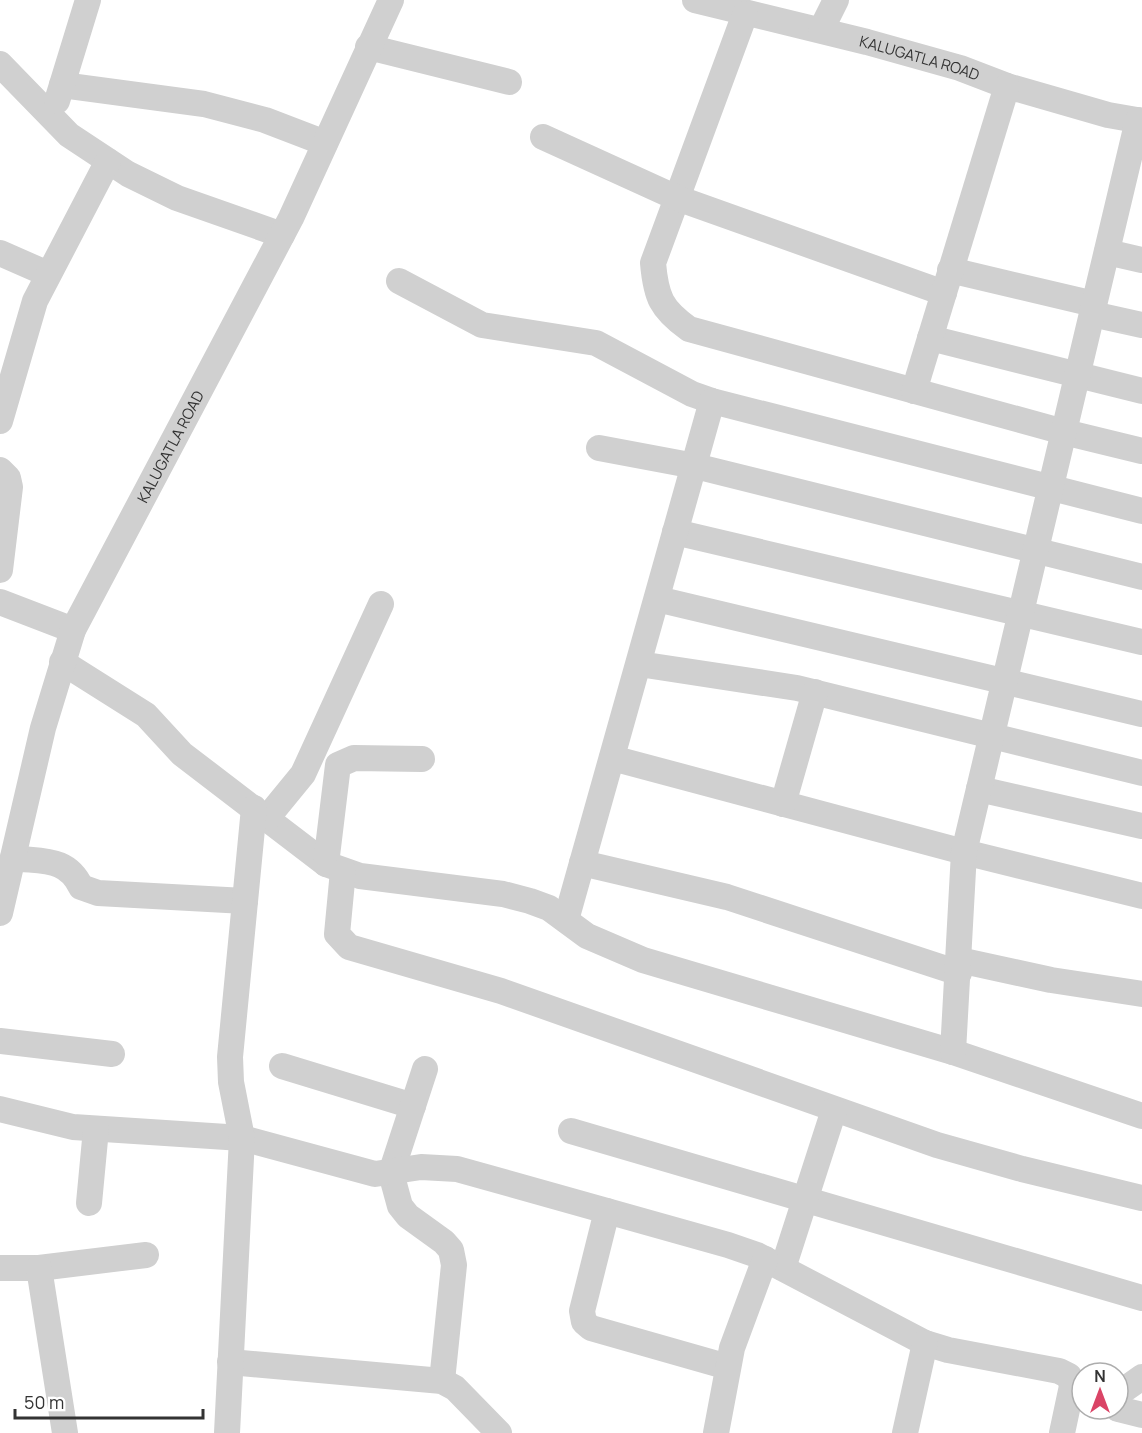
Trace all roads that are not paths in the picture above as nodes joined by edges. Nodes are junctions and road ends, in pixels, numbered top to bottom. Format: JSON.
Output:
{"nodes":[{"id":1,"x":88,"y":0,"type":"edge"},
{"id":2,"x":391,"y":0,"type":"edge"},
{"id":3,"x":836,"y":0,"type":"edge"},
{"id":4,"x":711,"y":2,"type":"edge"},
{"id":5,"x":745,"y":14,"type":"junction"},
{"id":6,"x":821,"y":30,"type":"junction"},
{"id":7,"x":368,"y":47,"type":"junction"},
{"id":8,"x":0,"y":64,"type":"edge"},
{"id":9,"x":508,"y":82,"type":"dead end"},
{"id":10,"x":62,"y":85,"type":"junction"},
{"id":11,"x":1006,"y":86,"type":"junction"},
{"id":12,"x":51,"y":118,"type":"junction"},
{"id":13,"x":1140,"y":121,"type":"edge"},
{"id":14,"x":543,"y":137,"type":"dead end"},
{"id":15,"x":325,"y":143,"type":"junction"},
{"id":16,"x":108,"y":160,"type":"junction"},
{"id":17,"x":1131,"y":196,"type":"edge"},
{"id":18,"x":677,"y":198,"type":"junction"},
{"id":19,"x":282,"y":235,"type":"junction"},
{"id":20,"x":1107,"y":252,"type":"junction"},
{"id":21,"x":0,"y":253,"type":"edge"},
{"id":22,"x":1142,"y":260,"type":"edge"},
{"id":23,"x":48,"y":274,"type":"junction"},
{"id":24,"x":399,"y":281,"type":"dead end"},
{"id":25,"x":947,"y":282,"type":"junction"},
{"id":26,"x":1093,"y":309,"type":"junction"},
{"id":27,"x":1142,"y":325,"type":"edge"},
{"id":28,"x":930,"y":338,"type":"junction"},
{"id":29,"x":1078,"y":376,"type":"junction"},
{"id":30,"x":914,"y":391,"type":"junction"},
{"id":31,"x":1142,"y":391,"type":"edge"},
{"id":32,"x":712,"y":401,"type":"junction"},
{"id":33,"x":0,"y":421,"type":"edge"},
{"id":34,"x":1064,"y":432,"type":"junction"},
{"id":35,"x":599,"y":448,"type":"dead end"},
{"id":36,"x":1142,"y":451,"type":"edge"},
{"id":37,"x":695,"y":466,"type":"junction"},
{"id":38,"x":0,"y":470,"type":"edge"},
{"id":39,"x":1050,"y":490,"type":"junction"},
{"id":40,"x":1142,"y":511,"type":"edge"},
{"id":41,"x":675,"y":532,"type":"junction"},
{"id":42,"x":1036,"y":552,"type":"junction"},
{"id":43,"x":0,"y":570,"type":"edge"},
{"id":44,"x":1142,"y":576,"type":"edge"},
{"id":45,"x":657,"y":599,"type":"junction"},
{"id":46,"x":0,"y":602,"type":"edge"},
{"id":47,"x":381,"y":604,"type":"dead end"},
{"id":48,"x":1021,"y":614,"type":"junction"},
{"id":49,"x":73,"y":630,"type":"junction"},
{"id":50,"x":1142,"y":642,"type":"edge"},
{"id":51,"x":62,"y":662,"type":"junction"},
{"id":52,"x":639,"y":664,"type":"junction"},
{"id":53,"x":1005,"y":682,"type":"junction"},
{"id":54,"x":815,"y":692,"type":"junction"},
{"id":55,"x":1142,"y":714,"type":"edge"},
{"id":56,"x":992,"y":736,"type":"junction"},
{"id":57,"x":612,"y":758,"type":"junction"},
{"id":58,"x":422,"y":759,"type":"dead end"},
{"id":59,"x":1142,"y":773,"type":"edge"},
{"id":60,"x":979,"y":789,"type":"junction"},
{"id":61,"x":783,"y":804,"type":"junction"},
{"id":62,"x":260,"y":813,"type":"junction"},
{"id":63,"x":1142,"y":826,"type":"edge"},
{"id":64,"x":964,"y":852,"type":"junction"},
{"id":65,"x":13,"y":858,"type":"junction"},
{"id":66,"x":582,"y":863,"type":"junction"},
{"id":67,"x":334,"y":868,"type":"junction"},
{"id":68,"x":1142,"y":896,"type":"edge"},
{"id":69,"x":245,"y":901,"type":"junction"},
{"id":70,"x":0,"y":911,"type":"edge"},
{"id":71,"x":566,"y":920,"type":"junction"},
{"id":72,"x":959,"y":967,"type":"junction"},
{"id":73,"x":1142,"y":994,"type":"edge"},
{"id":74,"x":0,"y":1041,"type":"edge"},
{"id":75,"x":953,"y":1052,"type":"junction"},
{"id":76,"x":112,"y":1054,"type":"dead end"},
{"id":77,"x":282,"y":1066,"type":"dead end"},
{"id":78,"x":425,"y":1069,"type":"dead end"},
{"id":79,"x":413,"y":1106,"type":"junction"},
{"id":80,"x":0,"y":1109,"type":"edge"},
{"id":81,"x":834,"y":1110,"type":"junction"},
{"id":82,"x":1142,"y":1116,"type":"edge"},
{"id":83,"x":96,"y":1129,"type":"junction"},
{"id":84,"x":571,"y":1131,"type":"dead end"},
{"id":85,"x":242,"y":1138,"type":"junction"},
{"id":86,"x":391,"y":1173,"type":"junction"},
{"id":87,"x":1142,"y":1198,"type":"edge"},
{"id":88,"x":805,"y":1200,"type":"junction"},
{"id":89,"x":89,"y":1203,"type":"dead end"},
{"id":90,"x":607,"y":1211,"type":"junction"},
{"id":91,"x":146,"y":1255,"type":"dead end"},
{"id":92,"x":774,"y":1264,"type":"junction"},
{"id":93,"x":0,"y":1268,"type":"edge"},
{"id":94,"x":39,"y":1268,"type":"junction"},
{"id":95,"x":1142,"y":1298,"type":"edge"},
{"id":96,"x":925,"y":1343,"type":"junction"},
{"id":97,"x":230,"y":1362,"type":"junction"},
{"id":98,"x":728,"y":1367,"type":"junction"},
{"id":99,"x":1070,"y":1380,"type":"edge"},
{"id":100,"x":441,"y":1381,"type":"junction"},
{"id":101,"x":1070,"y":1414,"type":"edge"},
{"id":102,"x":65,"y":1433,"type":"edge"},
{"id":103,"x":227,"y":1433,"type":"edge"},
{"id":104,"x":499,"y":1433,"type":"edge"},
{"id":105,"x":716,"y":1433,"type":"edge"},
{"id":106,"x":905,"y":1433,"type":"edge"},
{"id":107,"x":1062,"y":1433,"type":"edge"}],
"edges":[{"from":1,"to":10,"type":"street"},
{"from":2,"to":7,"type":"street","name":"KALUGATLA ROAD"},
{"from":3,"to":6,"type":"street"},
{"from":4,"to":5,"type":"street","name":"KALUGATLA ROAD"},
{"from":5,"to":6,"type":"street","name":"KALUGATLA ROAD"},
{"from":5,"to":18,"type":"street"},
{"from":6,"to":11,"type":"street","name":"KALUGATLA ROAD"},
{"from":7,"to":9,"type":"street"},
{"from":7,"to":15,"type":"street","name":"KALUGATLA ROAD"},
{"from":8,"to":12,"type":"street"},
{"from":10,"to":12,"type":"street"},
{"from":10,"to":15,"type":"street"},
{"from":11,"to":13,"type":"street","name":"KALUGATLA ROAD"},
{"from":11,"to":25,"type":"street"},
{"from":12,"to":16,"type":"street"},
{"from":13,"to":17,"type":"street"},
{"from":14,"to":18,"type":"street"},
{"from":15,"to":19,"type":"street","name":"KALUGATLA ROAD"},
{"from":16,"to":19,"type":"street"},
{"from":16,"to":23,"type":"street"},
{"from":17,"to":20,"type":"street"},
{"from":18,"to":25,"type":"street"},
{"from":18,"to":30,"type":"street"},
{"from":19,"to":49,"type":"street","name":"KALUGATLA ROAD"},
{"from":20,"to":22,"type":"street"},
{"from":20,"to":26,"type":"street"},
{"from":21,"to":23,"type":"street"},
{"from":23,"to":33,"type":"street"},
{"from":24,"to":32,"type":"street"},
{"from":25,"to":26,"type":"street"},
{"from":25,"to":28,"type":"street"},
{"from":26,"to":27,"type":"street"},
{"from":26,"to":29,"type":"street"},
{"from":28,"to":29,"type":"street"},
{"from":28,"to":30,"type":"street"},
{"from":29,"to":31,"type":"street"},
{"from":29,"to":34,"type":"street"},
{"from":30,"to":34,"type":"street"},
{"from":32,"to":37,"type":"street"},
{"from":32,"to":39,"type":"street"},
{"from":34,"to":36,"type":"street"},
{"from":34,"to":39,"type":"street"},
{"from":35,"to":37,"type":"street"},
{"from":37,"to":41,"type":"street"},
{"from":37,"to":42,"type":"street"},
{"from":38,"to":43,"type":"street"},
{"from":39,"to":40,"type":"street"},
{"from":39,"to":42,"type":"street"},
{"from":41,"to":45,"type":"street"},
{"from":41,"to":48,"type":"street"},
{"from":42,"to":44,"type":"street"},
{"from":42,"to":48,"type":"street"},
{"from":45,"to":52,"type":"street"},
{"from":45,"to":53,"type":"street"},
{"from":46,"to":49,"type":"street"},
{"from":47,"to":62,"type":"street"},
{"from":48,"to":50,"type":"street"},
{"from":48,"to":53,"type":"street"},
{"from":49,"to":51,"type":"street","name":"KALUGATLA ROAD"},
{"from":51,"to":62,"type":"street"},
{"from":51,"to":65,"type":"street","name":"KALUGATLA ROAD"},
{"from":52,"to":54,"type":"street"},
{"from":52,"to":57,"type":"street"},
{"from":53,"to":55,"type":"street"},
{"from":53,"to":56,"type":"street"},
{"from":54,"to":56,"type":"street"},
{"from":54,"to":61,"type":"street"},
{"from":56,"to":59,"type":"street"},
{"from":56,"to":60,"type":"street"},
{"from":57,"to":61,"type":"street"},
{"from":57,"to":66,"type":"street"},
{"from":58,"to":67,"type":"street"},
{"from":60,"to":63,"type":"street"},
{"from":60,"to":64,"type":"street"},
{"from":61,"to":64,"type":"street"},
{"from":62,"to":67,"type":"street"},
{"from":62,"to":69,"type":"street"},
{"from":64,"to":68,"type":"street"},
{"from":64,"to":72,"type":"street"},
{"from":65,"to":69,"type":"street"},
{"from":65,"to":70,"type":"street","name":"KALUGATLA ROAD"},
{"from":66,"to":71,"type":"street"},
{"from":66,"to":72,"type":"street"},
{"from":67,"to":71,"type":"street"},
{"from":67,"to":81,"type":"street"},
{"from":69,"to":85,"type":"street"},
{"from":71,"to":75,"type":"street"},
{"from":72,"to":73,"type":"street"},
{"from":72,"to":75,"type":"street"},
{"from":74,"to":76,"type":"street"},
{"from":75,"to":82,"type":"street"},
{"from":77,"to":79,"type":"street"},
{"from":78,"to":79,"type":"street"},
{"from":79,"to":86,"type":"street"},
{"from":80,"to":83,"type":"street"},
{"from":81,"to":87,"type":"street"},
{"from":81,"to":88,"type":"street"},
{"from":83,"to":85,"type":"street"},
{"from":83,"to":89,"type":"street"},
{"from":84,"to":88,"type":"street"},
{"from":85,"to":86,"type":"street"},
{"from":85,"to":97,"type":"street"},
{"from":86,"to":90,"type":"street"},
{"from":86,"to":100,"type":"street"},
{"from":88,"to":92,"type":"street"},
{"from":88,"to":95,"type":"street"},
{"from":90,"to":92,"type":"street"},
{"from":90,"to":98,"type":"street"},
{"from":91,"to":94,"type":"street"},
{"from":92,"to":96,"type":"street"},
{"from":92,"to":98,"type":"street"},
{"from":93,"to":94,"type":"street"},
{"from":94,"to":102,"type":"street"},
{"from":96,"to":99,"type":"street"},
{"from":96,"to":106,"type":"street"},
{"from":97,"to":100,"type":"street"},
{"from":97,"to":103,"type":"street"},
{"from":98,"to":105,"type":"street"},
{"from":100,"to":104,"type":"street"},
{"from":101,"to":107,"type":"street"}]}
